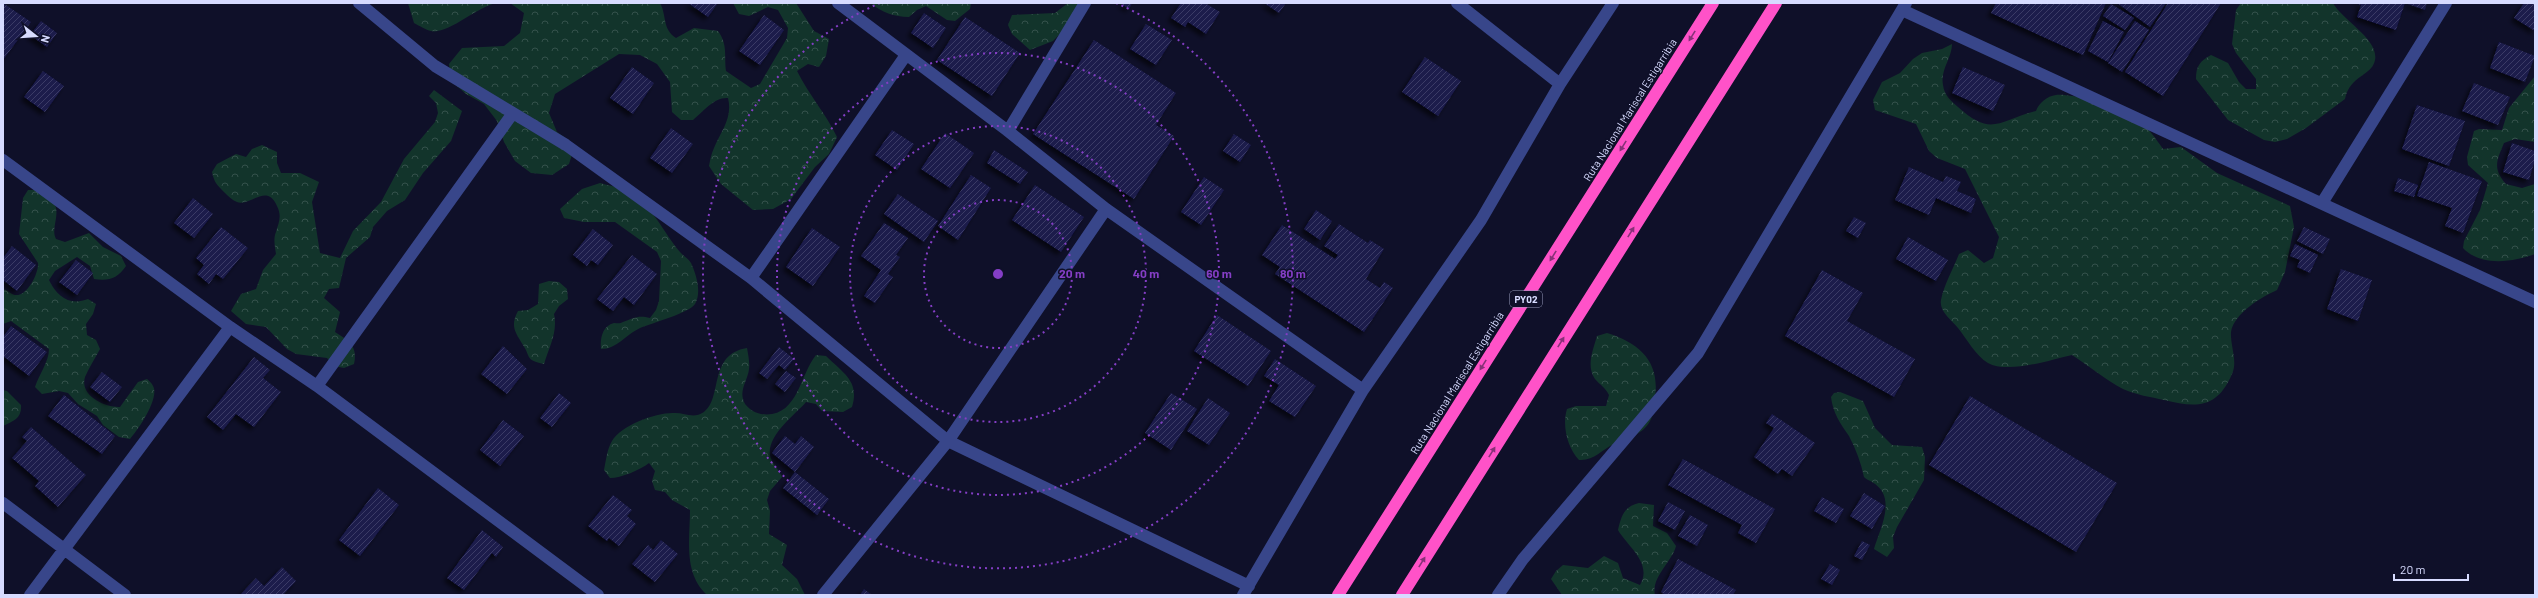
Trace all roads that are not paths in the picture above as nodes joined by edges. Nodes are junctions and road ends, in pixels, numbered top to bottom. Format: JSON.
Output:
{"nodes":[{"id":1,"x":359,"y":3,"type":"edge"},
{"id":2,"x":838,"y":3,"type":"edge"},
{"id":3,"x":1086,"y":3,"type":"edge"},
{"id":4,"x":1457,"y":3,"type":"edge"},
{"id":5,"x":1613,"y":3,"type":"edge"},
{"id":6,"x":1713,"y":3,"type":"edge"},
{"id":7,"x":1776,"y":3,"type":"edge"},
{"id":8,"x":2446,"y":3,"type":"edge"},
{"id":9,"x":1904,"y":6,"type":"edge"},
{"id":10,"x":906,"y":55,"type":"junction"},
{"id":11,"x":1560,"y":84,"type":"junction"},
{"id":12,"x":513,"y":113,"type":"junction"},
{"id":13,"x":1008,"y":130,"type":"junction"},
{"id":14,"x":3,"y":160,"type":"edge"},
{"id":15,"x":2322,"y":204,"type":"junction"},
{"id":16,"x":1106,"y":209,"type":"junction"},
{"id":17,"x":751,"y":278,"type":"junction"},
{"id":18,"x":2535,"y":302,"type":"edge"},
{"id":19,"x":230,"y":327,"type":"junction"},
{"id":20,"x":317,"y":386,"type":"junction"},
{"id":21,"x":1363,"y":390,"type":"junction"},
{"id":22,"x":948,"y":441,"type":"junction"},
{"id":23,"x":3,"y":503,"type":"edge"},
{"id":24,"x":64,"y":549,"type":"junction"},
{"id":25,"x":1246,"y":590,"type":"edge"},
{"id":26,"x":30,"y":595,"type":"edge"},
{"id":27,"x":125,"y":595,"type":"edge"},
{"id":28,"x":598,"y":595,"type":"edge"},
{"id":29,"x":823,"y":595,"type":"edge"},
{"id":30,"x":1338,"y":595,"type":"edge"},
{"id":31,"x":1402,"y":595,"type":"edge"},
{"id":32,"x":1498,"y":595,"type":"edge"}],
"edges":[{"from":1,"to":12,"type":"street"},
{"from":2,"to":10,"type":"street"},
{"from":3,"to":13,"type":"street"},
{"from":4,"to":11,"type":"street"},
{"from":5,"to":11,"type":"street"},
{"from":6,"to":30,"type":"highway","name":"Ruta Nacional Mariscal Estigarribia","number":"PY02","one_way":true},
{"from":31,"to":7,"type":"highway","one_way":true},
{"from":8,"to":15,"type":"street"},
{"from":9,"to":15,"type":"street"},
{"from":9,"to":32,"type":"street"},
{"from":10,"to":13,"type":"street"},
{"from":10,"to":17,"type":"street"},
{"from":11,"to":21,"type":"street"},
{"from":12,"to":17,"type":"street"},
{"from":12,"to":20,"type":"street"},
{"from":13,"to":16,"type":"street"},
{"from":14,"to":19,"type":"street"},
{"from":15,"to":18,"type":"street"},
{"from":16,"to":21,"type":"street"},
{"from":16,"to":22,"type":"street"},
{"from":17,"to":22,"type":"street"},
{"from":19,"to":20,"type":"street"},
{"from":19,"to":24,"type":"street"},
{"from":20,"to":28,"type":"street"},
{"from":21,"to":25,"type":"street"},
{"from":22,"to":25,"type":"street"},
{"from":22,"to":29,"type":"street"},
{"from":23,"to":24,"type":"street"},
{"from":24,"to":26,"type":"street"},
{"from":24,"to":27,"type":"street"}]}
